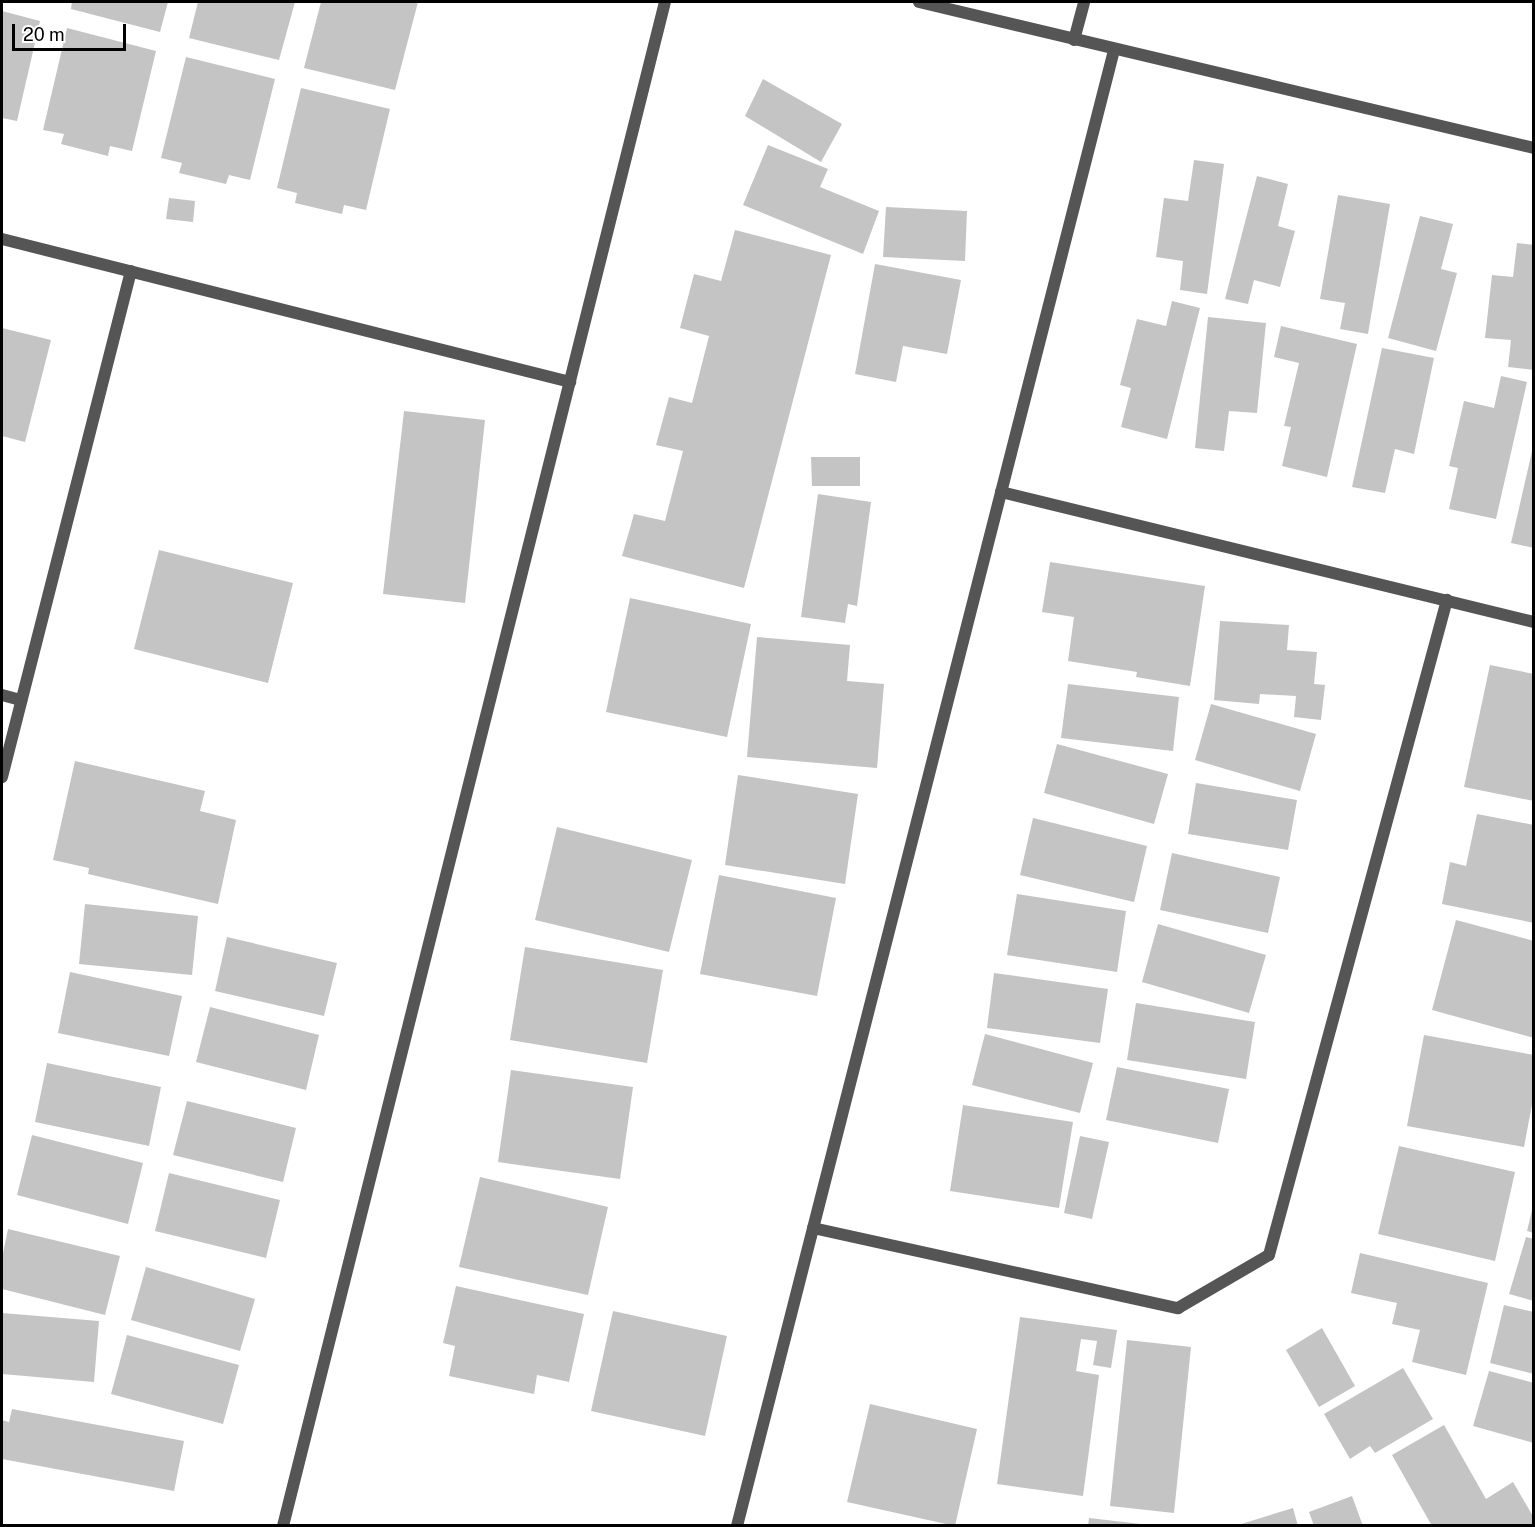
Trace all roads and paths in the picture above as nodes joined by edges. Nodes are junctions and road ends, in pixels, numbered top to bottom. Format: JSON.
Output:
{"nodes":[{"id":1,"x":665,"y":2,"type":"edge"},
{"id":2,"x":919,"y":2,"type":"edge"},
{"id":3,"x":1084,"y":2,"type":"edge"},
{"id":4,"x":1074,"y":40,"type":"junction"},
{"id":5,"x":1114,"y":50,"type":"junction"},
{"id":6,"x":1533,"y":148,"type":"edge"},
{"id":7,"x":2,"y":238,"type":"edge"},
{"id":8,"x":131,"y":271,"type":"junction"},
{"id":9,"x":570,"y":382,"type":"junction"},
{"id":10,"x":1001,"y":492,"type":"junction"},
{"id":11,"x":1447,"y":600,"type":"junction"},
{"id":12,"x":1533,"y":621,"type":"edge"},
{"id":13,"x":2,"y":695,"type":"edge"},
{"id":14,"x":21,"y":700,"type":"junction"},
{"id":15,"x":2,"y":777,"type":"edge"},
{"id":16,"x":813,"y":1228,"type":"junction"},
{"id":17,"x":283,"y":1526,"type":"edge"},
{"id":18,"x":737,"y":1526,"type":"edge"}],
"edges":[{"from":1,"to":9,"type":"street"},
{"from":2,"to":4,"type":"street"},
{"from":3,"to":4,"type":"street"},
{"from":4,"to":5,"type":"street"},
{"from":5,"to":6,"type":"street"},
{"from":5,"to":10,"type":"street"},
{"from":7,"to":8,"type":"street"},
{"from":8,"to":9,"type":"street"},
{"from":8,"to":14,"type":"street"},
{"from":9,"to":17,"type":"street"},
{"from":10,"to":11,"type":"street"},
{"from":10,"to":16,"type":"street"},
{"from":11,"to":12,"type":"street"},
{"from":11,"to":16,"type":"street"},
{"from":13,"to":14,"type":"street"},
{"from":14,"to":15,"type":"street"},
{"from":16,"to":18,"type":"street"}]}
